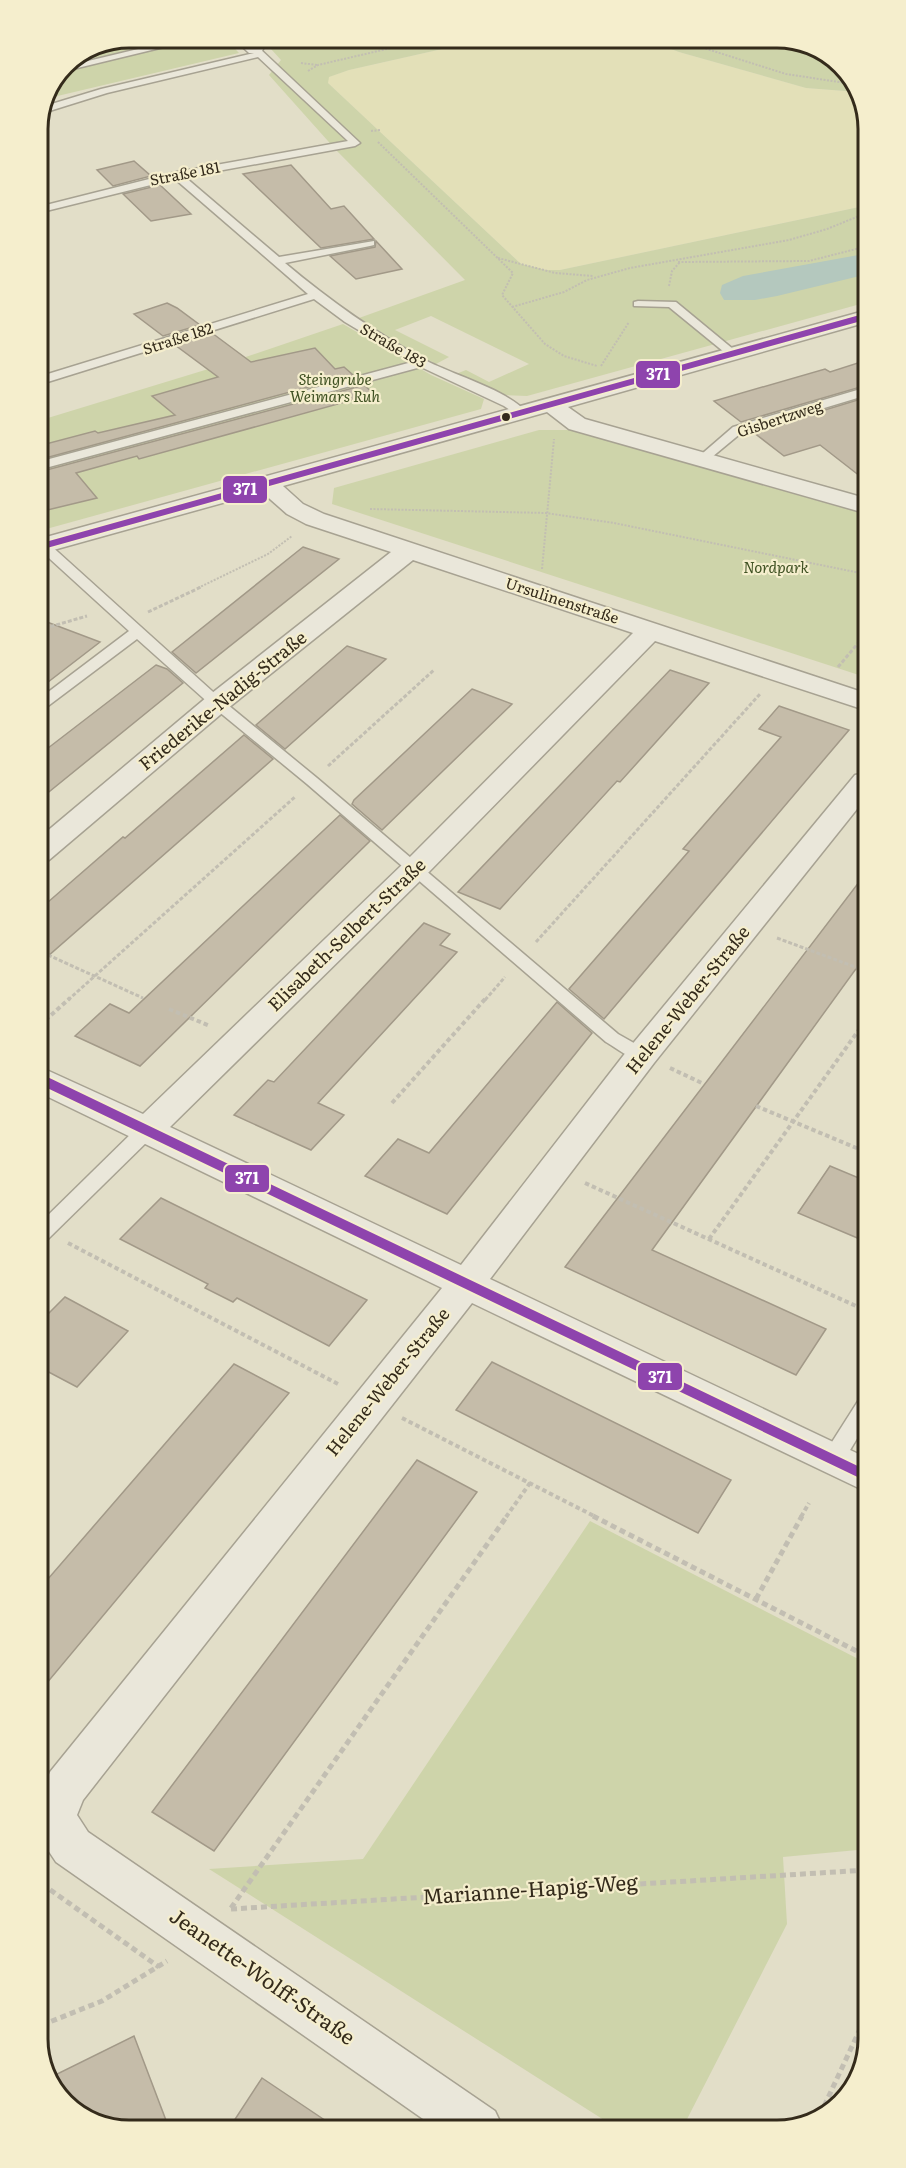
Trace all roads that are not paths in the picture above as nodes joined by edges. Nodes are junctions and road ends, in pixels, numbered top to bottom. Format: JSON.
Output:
{"nodes":[{"id":1,"x":152,"y":48,"type":"edge"},
{"id":2,"x":252,"y":48,"type":"edge"},
{"id":3,"x":257,"y":52,"type":"junction"},
{"id":4,"x":79,"y":66,"type":"edge"},
{"id":5,"x":51,"y":108,"type":"edge"},
{"id":6,"x":177,"y":175,"type":"junction"},
{"id":7,"x":48,"y":207,"type":"edge"},
{"id":8,"x":370,"y":243,"type":"dead end"},
{"id":9,"x":276,"y":261,"type":"junction"},
{"id":10,"x":316,"y":296,"type":"junction"},
{"id":11,"x":638,"y":304,"type":"road end"},
{"id":12,"x":858,"y":319,"type":"edge"},
{"id":13,"x":733,"y":354,"type":"junction"},
{"id":14,"x":422,"y":363,"type":"junction"},
{"id":15,"x":48,"y":378,"type":"edge"},
{"id":16,"x":858,"y":394,"type":"edge"},
{"id":17,"x":551,"y":405,"type":"junction"},
{"id":18,"x":521,"y":413,"type":"junction"},
{"id":19,"x":702,"y":459,"type":"junction"},
{"id":20,"x":48,"y":464,"type":"edge"},
{"id":21,"x":267,"y":484,"type":"junction"},
{"id":22,"x":858,"y":504,"type":"edge"},
{"id":23,"x":48,"y":545,"type":"edge"},
{"id":24,"x":408,"y":551,"type":"junction"},
{"id":25,"x":48,"y":553,"type":"edge"},
{"id":26,"x":132,"y":627,"type":"junction"},
{"id":27,"x":651,"y":630,"type":"junction"},
{"id":28,"x":48,"y":698,"type":"edge"},
{"id":29,"x":858,"y":700,"type":"edge"},
{"id":30,"x":217,"y":703,"type":"junction"},
{"id":31,"x":858,"y":790,"type":"edge"},
{"id":32,"x":48,"y":845,"type":"edge"},
{"id":33,"x":414,"y":870,"type":"junction"},
{"id":34,"x":642,"y":1055,"type":"junction"},
{"id":35,"x":48,"y":1083,"type":"edge"},
{"id":36,"x":147,"y":1130,"type":"junction"},
{"id":37,"x":48,"y":1228,"type":"edge"},
{"id":38,"x":467,"y":1283,"type":"junction"},
{"id":39,"x":858,"y":1419,"type":"edge"},
{"id":40,"x":833,"y":1459,"type":"junction"},
{"id":41,"x":858,"y":1472,"type":"edge"},
{"id":42,"x":53,"y":1819,"type":"joint"},
{"id":43,"x":453,"y":2120,"type":"edge"}],
"edges":[{"from":1,"to":4,"type":"lane"},
{"from":2,"to":3,"type":"street"},
{"from":3,"to":5,"type":"lane"},
{"from":3,"to":6,"type":"lane","name":"Straße 181"},
{"from":6,"to":7,"type":"lane","name":"Straße 181"},
{"from":6,"to":9,"type":"lane","name":"Straße 183"},
{"from":8,"to":9,"type":"lane"},
{"from":9,"to":10,"type":"lane","name":"Straße 183"},
{"from":10,"to":14,"type":"lane","name":"Straße 183"},
{"from":10,"to":15,"type":"lane","name":"Straße 182"},
{"from":11,"to":13,"type":"lane"},
{"from":12,"to":13,"type":"street"},
{"from":13,"to":17,"type":"street"},
{"from":14,"to":18,"type":"lane","name":"Straße 183"},
{"from":14,"to":20,"type":"lane"},
{"from":16,"to":19,"type":"lane","name":"Gisbertzweg"},
{"from":17,"to":18,"type":"street"},
{"from":17,"to":19,"type":"street"},
{"from":18,"to":21,"type":"street"},
{"from":19,"to":22,"type":"street"},
{"from":21,"to":23,"type":"street"},
{"from":21,"to":24,"type":"street","name":"Ursulinenstraße"},
{"from":24,"to":27,"type":"street","name":"Ursulinenstraße"},
{"from":24,"to":30,"type":"street","name":"Friederike-Nadig-Straße"},
{"from":25,"to":26,"type":"lane"},
{"from":26,"to":28,"type":"lane"},
{"from":26,"to":30,"type":"lane"},
{"from":27,"to":29,"type":"street","name":"Ursulinenstraße"},
{"from":27,"to":33,"type":"street","name":"Elisabeth-Selbert-Straße"},
{"from":30,"to":32,"type":"street","name":"Friederike-Nadig-Straße"},
{"from":30,"to":33,"type":"lane"},
{"from":31,"to":34,"type":"street","name":"Helene-Weber-Straße"},
{"from":33,"to":34,"type":"lane"},
{"from":33,"to":36,"type":"street","name":"Elisabeth-Selbert-Straße"},
{"from":34,"to":38,"type":"street","name":"Helene-Weber-Straße"},
{"from":35,"to":36,"type":"street"},
{"from":36,"to":37,"type":"lane","name":"Elisabeth-Selbert-Straße"},
{"from":36,"to":38,"type":"street"},
{"from":38,"to":40,"type":"street"},
{"from":38,"to":42,"type":"street","name":"Helene-Weber-Straße"},
{"from":39,"to":40,"type":"lane"},
{"from":40,"to":41,"type":"street"},
{"from":42,"to":43,"type":"street","name":"Jeanette-Wolff-Straße"}]}
